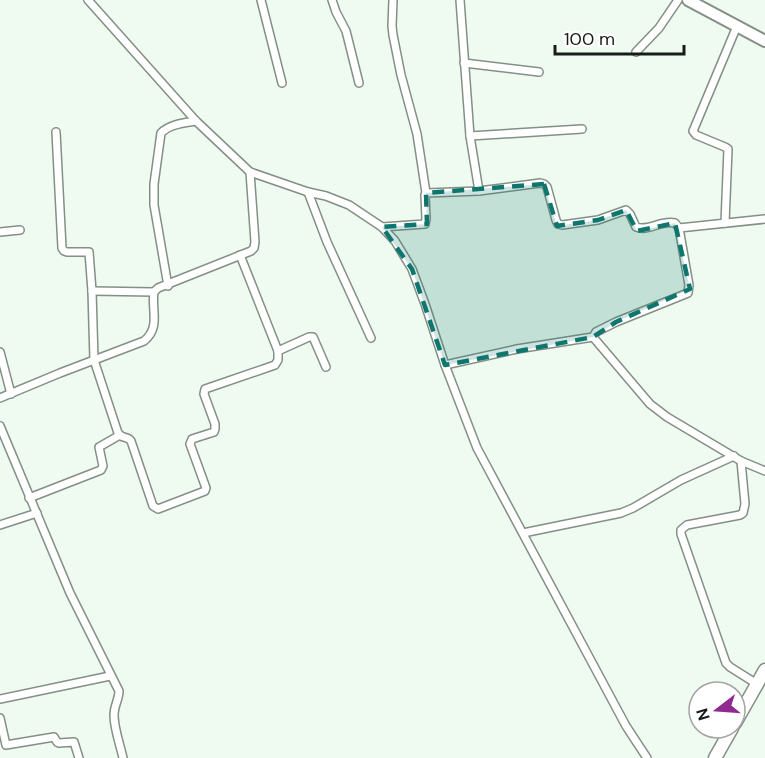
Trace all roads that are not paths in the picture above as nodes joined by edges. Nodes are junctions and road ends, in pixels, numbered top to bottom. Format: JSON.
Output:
{"nodes":[{"id":1,"x":88,"y":0,"type":"edge"},
{"id":2,"x":261,"y":0,"type":"edge"},
{"id":3,"x":332,"y":0,"type":"edge"},
{"id":4,"x":393,"y":0,"type":"edge"},
{"id":5,"x":460,"y":0,"type":"edge"},
{"id":6,"x":678,"y":0,"type":"edge"},
{"id":7,"x":688,"y":0,"type":"edge"},
{"id":8,"x":737,"y":26,"type":"junction"},
{"id":9,"x":765,"y":41,"type":"edge"},
{"id":10,"x":636,"y":52,"type":"dead end"},
{"id":11,"x":464,"y":63,"type":"junction"},
{"id":12,"x":539,"y":72,"type":"dead end"},
{"id":13,"x":282,"y":83,"type":"dead end"},
{"id":14,"x":359,"y":83,"type":"dead end"},
{"id":15,"x":196,"y":121,"type":"junction"},
{"id":16,"x":582,"y":129,"type":"dead end"},
{"id":17,"x":56,"y":132,"type":"dead end"},
{"id":18,"x":470,"y":136,"type":"junction"},
{"id":19,"x":250,"y":172,"type":"junction"},
{"id":20,"x":479,"y":191,"type":"junction"},
{"id":21,"x":308,"y":192,"type":"junction"},
{"id":22,"x":426,"y":193,"type":"junction"},
{"id":23,"x":765,"y":219,"type":"edge"},
{"id":24,"x":725,"y":223,"type":"junction"},
{"id":25,"x":382,"y":227,"type":"junction"},
{"id":26,"x":679,"y":228,"type":"junction"},
{"id":27,"x":20,"y":230,"type":"dead end"},
{"id":28,"x":0,"y":232,"type":"edge"},
{"id":29,"x":240,"y":255,"type":"junction"},
{"id":30,"x":168,"y":285,"type":"junction"},
{"id":31,"x":92,"y":291,"type":"junction"},
{"id":32,"x":153,"y":292,"type":"junction"},
{"id":33,"x":593,"y":337,"type":"junction"},
{"id":34,"x":371,"y":338,"type":"dead end"},
{"id":35,"x":278,"y":351,"type":"junction"},
{"id":36,"x":0,"y":352,"type":"edge"},
{"id":37,"x":94,"y":360,"type":"junction"},
{"id":38,"x":445,"y":365,"type":"junction"},
{"id":39,"x":326,"y":367,"type":"dead end"},
{"id":40,"x":11,"y":394,"type":"junction"},
{"id":41,"x":0,"y":398,"type":"edge"},
{"id":42,"x":0,"y":426,"type":"edge"},
{"id":43,"x":120,"y":435,"type":"junction"},
{"id":44,"x":734,"y":456,"type":"junction"},
{"id":45,"x":741,"y":461,"type":"junction"},
{"id":46,"x":765,"y":471,"type":"edge"},
{"id":47,"x":29,"y":498,"type":"junction"},
{"id":48,"x":37,"y":513,"type":"junction"},
{"id":49,"x":0,"y":525,"type":"edge"},
{"id":50,"x":523,"y":533,"type":"junction"},
{"id":51,"x":765,"y":670,"type":"edge"},
{"id":52,"x":110,"y":676,"type":"junction"},
{"id":53,"x":757,"y":684,"type":"junction"},
{"id":54,"x":0,"y":699,"type":"edge"},
{"id":55,"x":747,"y":702,"type":"edge"},
{"id":56,"x":0,"y":718,"type":"edge"},
{"id":57,"x":725,"y":740,"type":"edge"},
{"id":58,"x":79,"y":758,"type":"edge"},
{"id":59,"x":123,"y":758,"type":"edge"},
{"id":60,"x":647,"y":758,"type":"edge"},
{"id":61,"x":715,"y":758,"type":"edge"}],
"edges":[{"from":1,"to":15,"type":"street"},
{"from":2,"to":13,"type":"street"},
{"from":3,"to":14,"type":"street"},
{"from":4,"to":22,"type":"street"},
{"from":5,"to":11,"type":"street"},
{"from":6,"to":10,"type":"street"},
{"from":7,"to":8,"type":"main road"},
{"from":8,"to":9,"type":"main road"},
{"from":8,"to":24,"type":"street"},
{"from":11,"to":12,"type":"street"},
{"from":11,"to":18,"type":"street"},
{"from":15,"to":19,"type":"street"},
{"from":15,"to":30,"type":"street"},
{"from":16,"to":18,"type":"street"},
{"from":17,"to":31,"type":"street"},
{"from":18,"to":20,"type":"street"},
{"from":19,"to":21,"type":"street"},
{"from":19,"to":29,"type":"street"},
{"from":20,"to":22,"type":"street"},
{"from":20,"to":26,"type":"street"},
{"from":21,"to":25,"type":"street"},
{"from":21,"to":34,"type":"street"},
{"from":22,"to":25,"type":"street"},
{"from":23,"to":24,"type":"street"},
{"from":24,"to":26,"type":"street"},
{"from":25,"to":38,"type":"street"},
{"from":26,"to":33,"type":"street"},
{"from":27,"to":28,"type":"street"},
{"from":29,"to":30,"type":"street"},
{"from":29,"to":35,"type":"street"},
{"from":30,"to":32,"type":"street"},
{"from":31,"to":32,"type":"street"},
{"from":31,"to":37,"type":"street"},
{"from":32,"to":37,"type":"street"},
{"from":33,"to":38,"type":"street"},
{"from":33,"to":44,"type":"street"},
{"from":35,"to":39,"type":"street"},
{"from":35,"to":43,"type":"street"},
{"from":36,"to":40,"type":"street"},
{"from":37,"to":40,"type":"street"},
{"from":37,"to":43,"type":"street"},
{"from":38,"to":50,"type":"street"},
{"from":40,"to":41,"type":"street"},
{"from":42,"to":47,"type":"street"},
{"from":43,"to":47,"type":"street"},
{"from":44,"to":45,"type":"street"},
{"from":44,"to":50,"type":"street"},
{"from":45,"to":46,"type":"street"},
{"from":45,"to":53,"type":"street"},
{"from":47,"to":48,"type":"street"},
{"from":48,"to":49,"type":"street"},
{"from":48,"to":52,"type":"street"},
{"from":50,"to":60,"type":"street"},
{"from":51,"to":53,"type":"highway"},
{"from":52,"to":54,"type":"street"},
{"from":52,"to":59,"type":"street"},
{"from":53,"to":55,"type":"highway"},
{"from":56,"to":58,"type":"street"},
{"from":57,"to":61,"type":"highway"}]}
